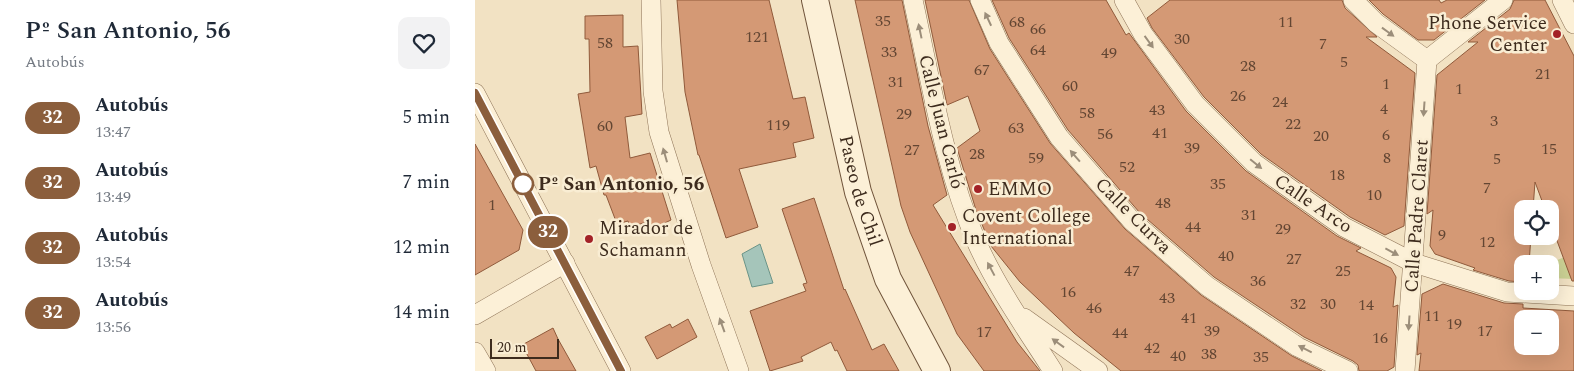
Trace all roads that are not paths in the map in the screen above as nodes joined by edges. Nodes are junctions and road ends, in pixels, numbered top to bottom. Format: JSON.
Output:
{"nodes":[{"id":1,"x":651,"y":0,"type":"edge"},
{"id":2,"x":815,"y":0,"type":"edge"},
{"id":3,"x":913,"y":0,"type":"edge"},
{"id":4,"x":979,"y":0,"type":"edge"},
{"id":5,"x":1124,"y":0,"type":"edge"},
{"id":6,"x":1353,"y":0,"type":"edge"},
{"id":7,"x":1503,"y":0,"type":"edge"},
{"id":8,"x":1561,"y":0,"type":"edge"},
{"id":9,"x":1574,"y":24,"type":"edge"},
{"id":10,"x":1427,"y":60,"type":"junction"},
{"id":11,"x":475,"y":93,"type":"edge"},
{"id":12,"x":565,"y":263,"type":"junction"},
{"id":13,"x":1413,"y":263,"type":"junction"},
{"id":14,"x":1574,"y":296,"type":"edge"},
{"id":15,"x":1015,"y":312,"type":"junction"},
{"id":16,"x":475,"y":315,"type":"edge"},
{"id":17,"x":475,"y":352,"type":"edge"},
{"id":18,"x":486,"y":371,"type":"edge"},
{"id":19,"x":621,"y":371,"type":"edge"},
{"id":20,"x":739,"y":371,"type":"edge"},
{"id":21,"x":937,"y":371,"type":"edge"},
{"id":22,"x":1053,"y":371,"type":"edge"},
{"id":23,"x":1098,"y":371,"type":"edge"},
{"id":24,"x":1348,"y":371,"type":"edge"},
{"id":25,"x":1405,"y":371,"type":"edge"}],
"edges":[{"from":20,"to":1,"type":"street","one_way":true},
{"from":2,"to":21,"type":"street","name":"Paseo de Chil"},
{"from":15,"to":3,"type":"street","name":"Calle Juan Carló","one_way":true},
{"from":24,"to":4,"type":"street","name":"Calle Curva","one_way":true},
{"from":5,"to":13,"type":"street","name":"Calle Arco","one_way":true},
{"from":6,"to":10,"type":"street","one_way":true},
{"from":7,"to":10,"type":"street"},
{"from":8,"to":9,"type":"street"},
{"from":10,"to":13,"type":"street","name":"Calle Padre Claret","one_way":true},
{"from":11,"to":12,"type":"street"},
{"from":12,"to":16,"type":"street"},
{"from":12,"to":19,"type":"street"},
{"from":13,"to":14,"type":"street","name":"Calle Arco"},
{"from":13,"to":25,"type":"street","name":"Calle Padre Claret","one_way":true},
{"from":15,"to":22,"type":"street","name":"Calle Juan Carló"},
{"from":23,"to":15,"type":"street","one_way":true},
{"from":17,"to":18,"type":"street"}]}
